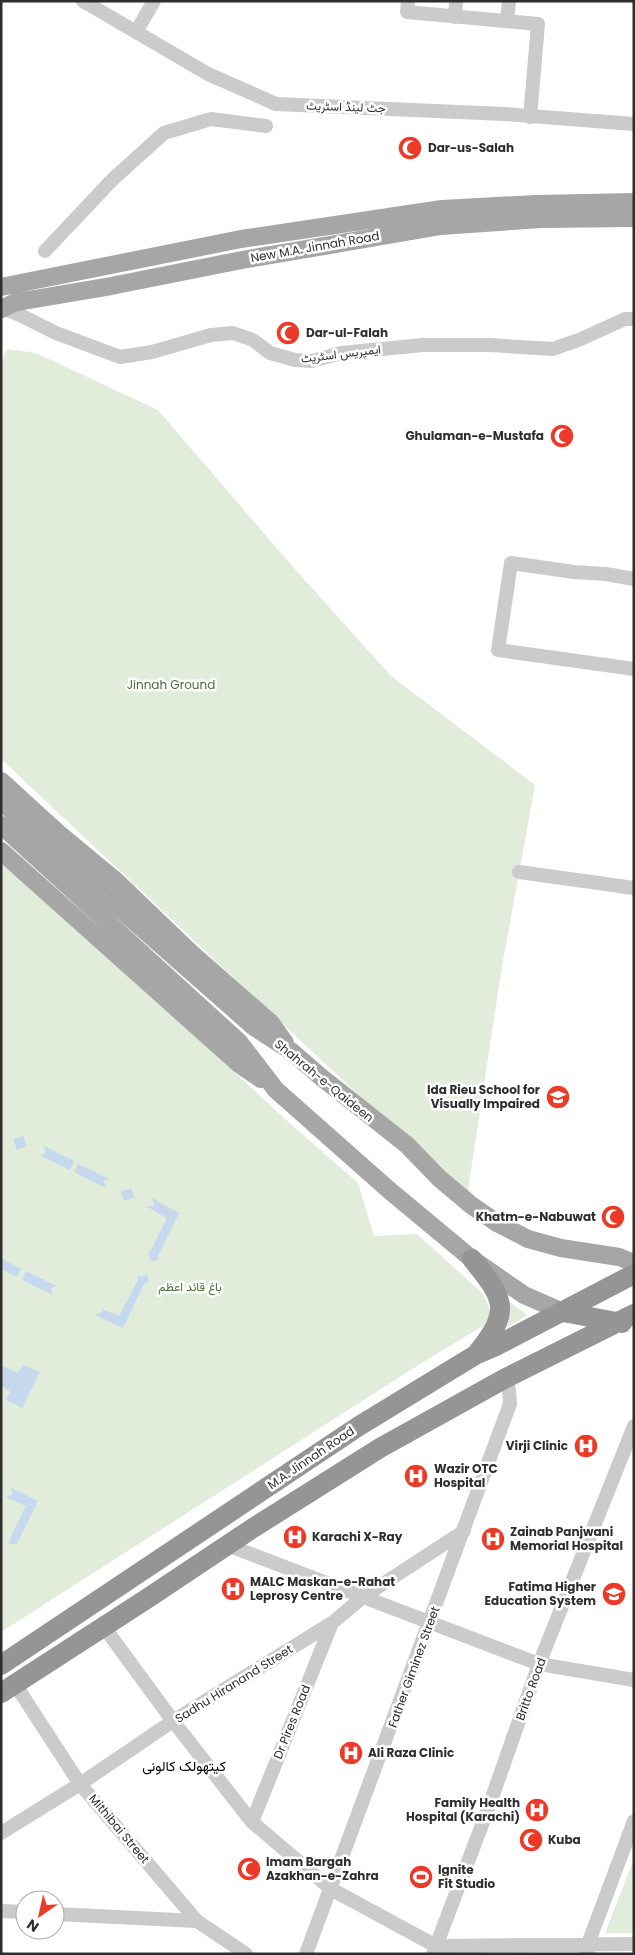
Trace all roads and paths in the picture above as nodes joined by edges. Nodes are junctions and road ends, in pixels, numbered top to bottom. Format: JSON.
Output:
{"nodes":[{"id":1,"x":83,"y":1,"type":"edge"},
{"id":2,"x":154,"y":1,"type":"edge"},
{"id":3,"x":408,"y":1,"type":"edge"},
{"id":4,"x":456,"y":1,"type":"edge"},
{"id":5,"x":509,"y":1,"type":"edge"},
{"id":6,"x":455,"y":17,"type":"junction"},
{"id":7,"x":507,"y":21,"type":"junction"},
{"id":8,"x":136,"y":32,"type":"junction"},
{"id":9,"x":530,"y":117,"type":"junction"},
{"id":10,"x":634,"y":124,"type":"edge"},
{"id":11,"x":266,"y":126,"type":"dead end"},
{"id":12,"x":634,"y":202,"type":"edge"},
{"id":13,"x":634,"y":218,"type":"edge"},
{"id":14,"x":45,"y":251,"type":"dead end"},
{"id":15,"x":1,"y":287,"type":"edge"},
{"id":16,"x":2,"y":309,"type":"edge"},
{"id":17,"x":634,"y":319,"type":"edge"},
{"id":18,"x":634,"y":579,"type":"edge"},
{"id":19,"x":634,"y":669,"type":"edge"},
{"id":20,"x":1,"y":781,"type":"edge"},
{"id":21,"x":1,"y":801,"type":"edge"},
{"id":22,"x":1,"y":825,"type":"edge"},
{"id":23,"x":1,"y":851,"type":"edge"},
{"id":24,"x":519,"y":872,"type":"dead end"},
{"id":25,"x":634,"y":888,"type":"edge"},
{"id":26,"x":254,"y":1027,"type":"junction"},
{"id":27,"x":239,"y":1042,"type":"junction"},
{"id":28,"x":292,"y":1051,"type":"junction"},
{"id":29,"x":276,"y":1090,"type":"junction"},
{"id":30,"x":472,"y":1259,"type":"junction"},
{"id":31,"x":632,"y":1275,"type":"edge"},
{"id":32,"x":563,"y":1312,"type":"junction"},
{"id":33,"x":629,"y":1321,"type":"edge"},
{"id":34,"x":477,"y":1354,"type":"junction"},
{"id":35,"x":504,"y":1379,"type":"junction"},
{"id":36,"x":634,"y":1426,"type":"edge"},
{"id":37,"x":464,"y":1531,"type":"junction"},
{"id":38,"x":227,"y":1545,"type":"junction"},
{"id":39,"x":363,"y":1597,"type":"junction"},
{"id":40,"x":430,"y":1622,"type":"junction"},
{"id":41,"x":332,"y":1623,"type":"junction"},
{"id":42,"x":104,"y":1627,"type":"junction"},
{"id":43,"x":540,"y":1664,"type":"junction"},
{"id":44,"x":1,"y":1665,"type":"edge"},
{"id":45,"x":634,"y":1680,"type":"edge"},
{"id":46,"x":8,"y":1689,"type":"edge"},
{"id":47,"x":173,"y":1721,"type":"junction"},
{"id":48,"x":80,"y":1784,"type":"junction"},
{"id":49,"x":634,"y":1821,"type":"edge"},
{"id":50,"x":252,"y":1822,"type":"junction"},
{"id":51,"x":1,"y":1833,"type":"edge"},
{"id":52,"x":331,"y":1889,"type":"junction"},
{"id":53,"x":1,"y":1911,"type":"edge"},
{"id":54,"x":15,"y":1912,"type":"edge"},
{"id":55,"x":65,"y":1914,"type":"edge"},
{"id":56,"x":197,"y":1921,"type":"junction"},
{"id":57,"x":634,"y":1944,"type":"edge"},
{"id":58,"x":587,"y":1949,"type":"edge"},
{"id":59,"x":434,"y":1950,"type":"edge"},
{"id":60,"x":246,"y":1954,"type":"edge"},
{"id":61,"x":306,"y":1954,"type":"edge"}],
"edges":[{"from":1,"to":8,"type":"street","name":"جٹ لینڈ اسٹریٹ"},
{"from":2,"to":8,"type":"street"},
{"from":3,"to":6,"type":"street"},
{"from":4,"to":6,"type":"street"},
{"from":5,"to":7,"type":"street"},
{"from":6,"to":7,"type":"street"},
{"from":7,"to":9,"type":"street"},
{"from":8,"to":9,"type":"street","name":"جٹ لینڈ اسٹریٹ"},
{"from":9,"to":10,"type":"street","name":"جٹ لینڈ اسٹریٹ"},
{"from":11,"to":14,"type":"street"},
{"from":12,"to":15,"type":"main road","name":"New M.A. Jinnah Road"},
{"from":13,"to":16,"type":"main road","name":"New M.A. Jinnah Road"},
{"from":16,"to":17,"type":"street","name":"ایمپریس اسٹریٹ"},
{"from":18,"to":19,"type":"street"},
{"from":20,"to":28,"type":"main road"},
{"from":21,"to":26,"type":"main road","name":"Shahrah-e-Qaideen"},
{"from":22,"to":27,"type":"main road"},
{"from":23,"to":29,"type":"main road"},
{"from":24,"to":25,"type":"street"},
{"from":26,"to":27,"type":"main road"},
{"from":26,"to":28,"type":"main road","name":"Shahrah-e-Qaideen"},
{"from":27,"to":29,"type":"main road"},
{"from":28,"to":31,"type":"main road","name":"Shahrah-e-Qaideen"},
{"from":29,"to":30,"type":"main road"},
{"from":30,"to":32,"type":"main road"},
{"from":30,"to":34,"type":"highway"},
{"from":31,"to":32,"type":"highway","name":"M.A. Jinnah Road"},
{"from":32,"to":33,"type":"highway"},
{"from":32,"to":34,"type":"highway","name":"M.A. Jinnah Road"},
{"from":33,"to":35,"type":"highway"},
{"from":34,"to":44,"type":"highway","name":"M.A. Jinnah Road"},
{"from":35,"to":37,"type":"street","name":"Father Giminez Street"},
{"from":35,"to":38,"type":"highway"},
{"from":36,"to":43,"type":"street","name":"Britto Road"},
{"from":37,"to":39,"type":"street","name":"Sadhu Hiranand Street"},
{"from":37,"to":40,"type":"street","name":"Father Giminez Street"},
{"from":38,"to":39,"type":"street"},
{"from":38,"to":42,"type":"highway"},
{"from":39,"to":40,"type":"street"},
{"from":39,"to":41,"type":"street","name":"Sadhu Hiranand Street"},
{"from":40,"to":43,"type":"street"},
{"from":40,"to":52,"type":"street","name":"Father Giminez Street"},
{"from":41,"to":47,"type":"street","name":"Sadhu Hiranand Street"},
{"from":41,"to":50,"type":"street","name":"Dr Pires Road"},
{"from":42,"to":46,"type":"highway"},
{"from":42,"to":47,"type":"street"},
{"from":43,"to":45,"type":"street"},
{"from":43,"to":59,"type":"street","name":"Britto Road"},
{"from":46,"to":48,"type":"street","name":"Mithibai Street"},
{"from":47,"to":48,"type":"street","name":"Sadhu Hiranand Street"},
{"from":47,"to":50,"type":"street"},
{"from":48,"to":51,"type":"street","name":"Sadhu Hiranand Street"},
{"from":48,"to":56,"type":"street","name":"Mithibai Street"},
{"from":49,"to":58,"type":"street"},
{"from":50,"to":52,"type":"street"},
{"from":52,"to":59,"type":"street"},
{"from":52,"to":61,"type":"street","name":"Father Giminez Street"},
{"from":53,"to":54,"type":"street"},
{"from":55,"to":56,"type":"street"},
{"from":56,"to":60,"type":"street","name":"Mithibai Street"},
{"from":57,"to":58,"type":"street"},
{"from":58,"to":59,"type":"street"}]}
